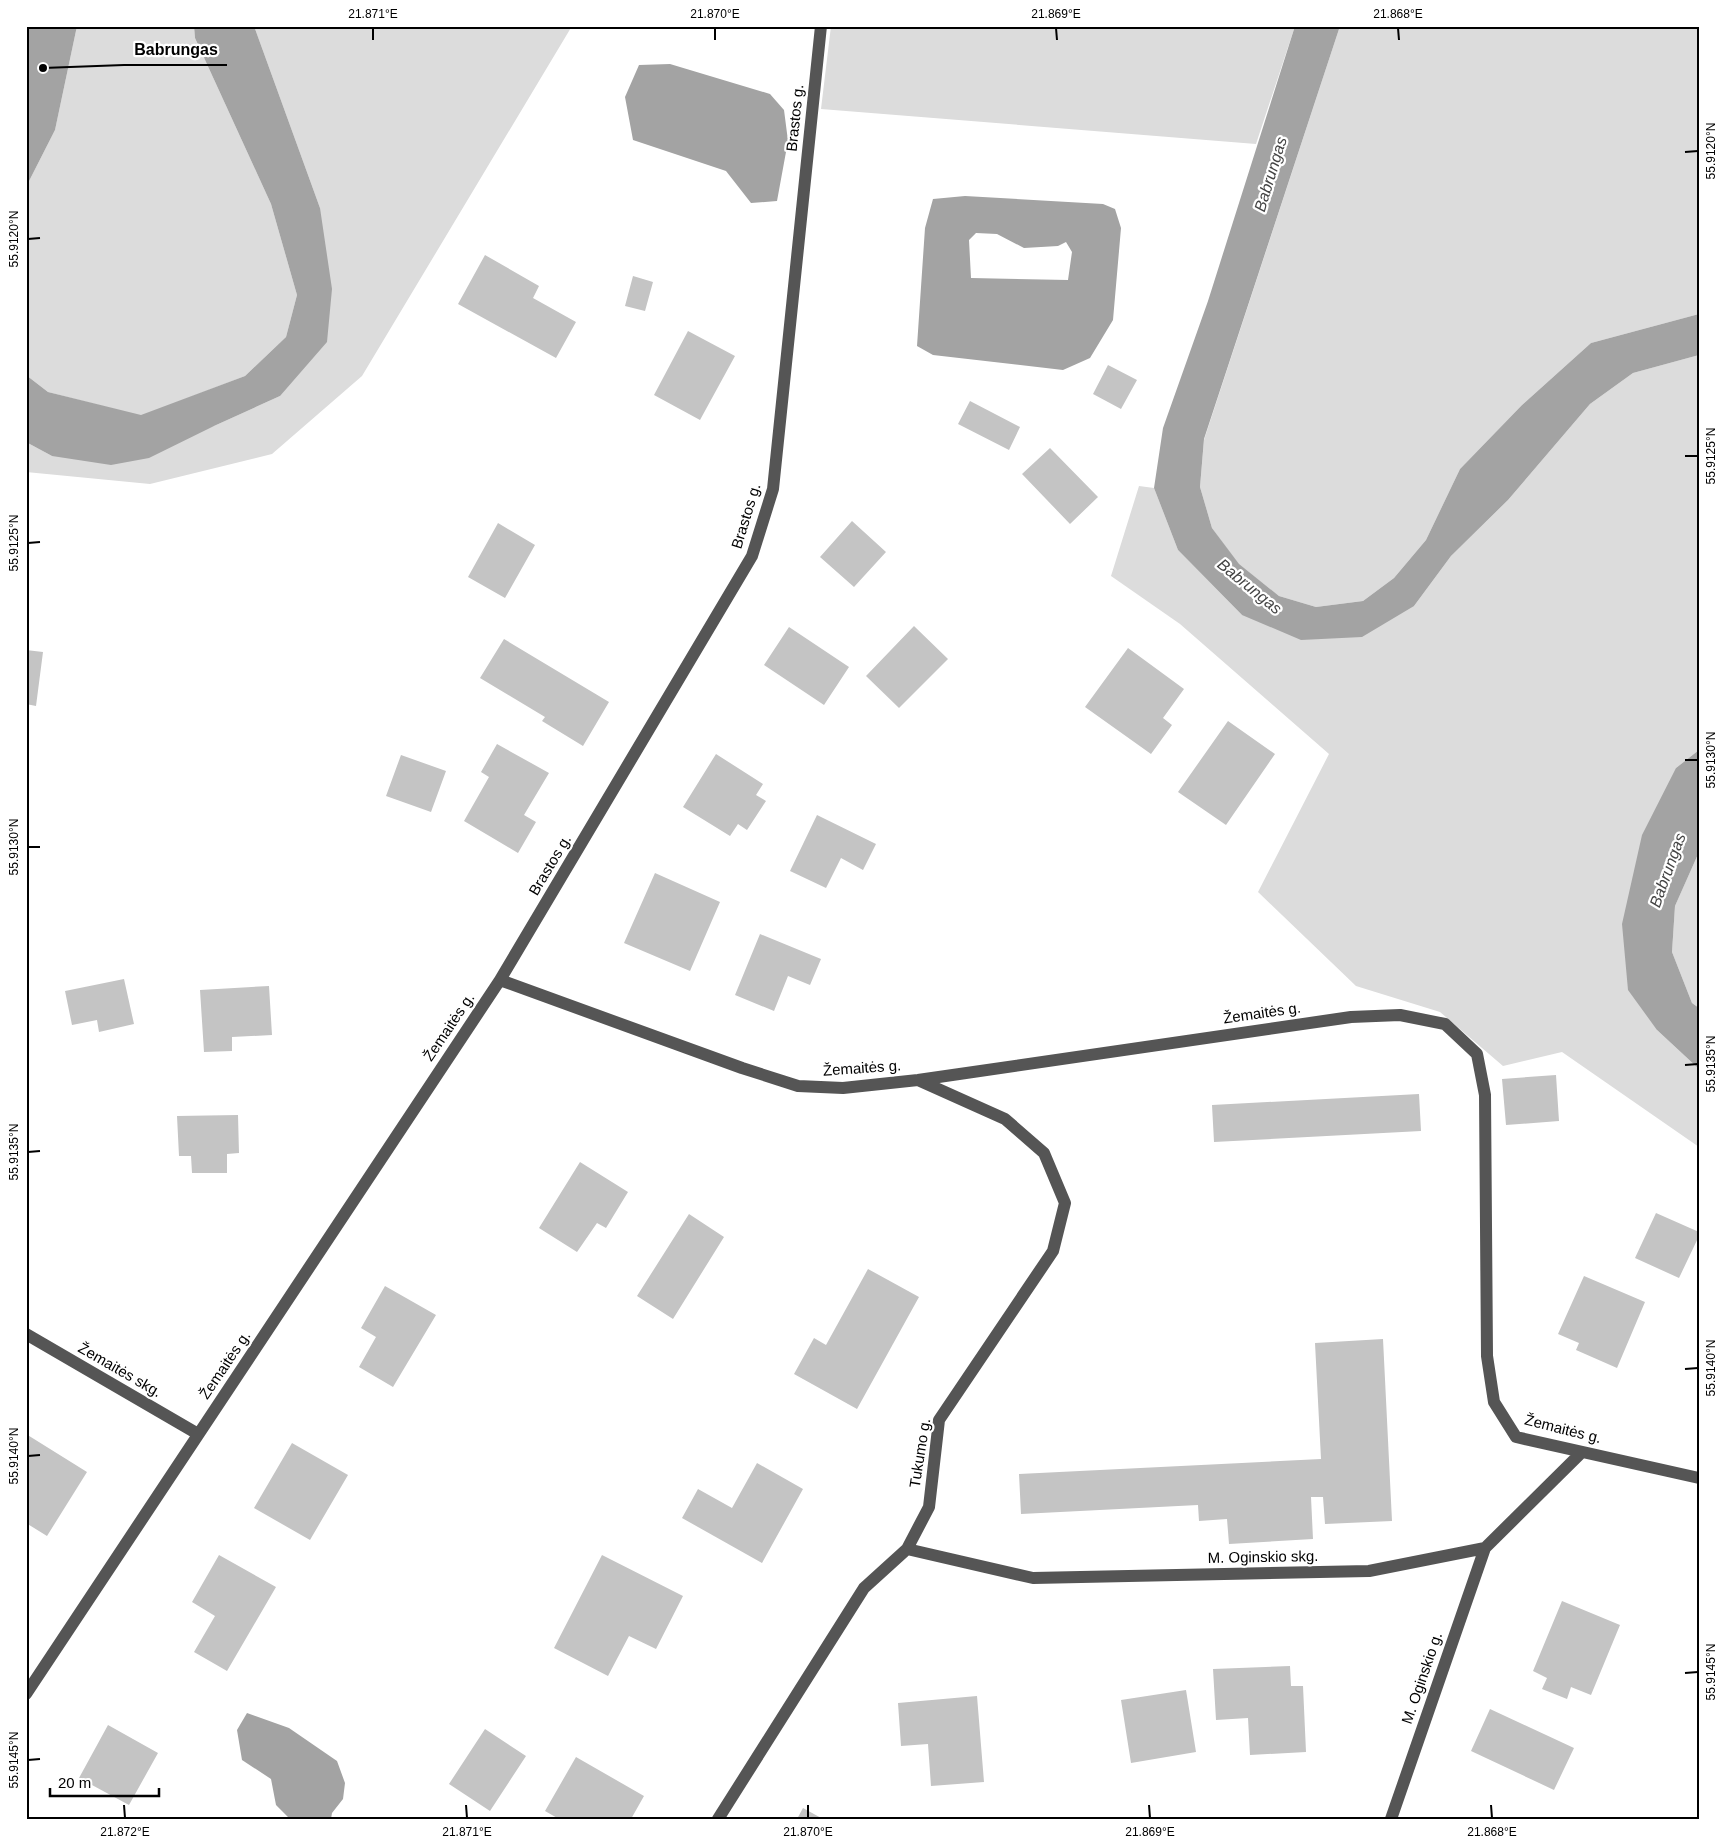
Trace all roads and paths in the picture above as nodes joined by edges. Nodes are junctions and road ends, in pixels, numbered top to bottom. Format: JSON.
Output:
{"nodes":[{"id":1,"x":821,"y":26,"type":"edge"},
{"id":2,"x":500,"y":980,"type":"junction"},
{"id":3,"x":918,"y":1080,"type":"junction"},
{"id":4,"x":26,"y":1334,"type":"edge"},
{"id":5,"x":198,"y":1434,"type":"junction"},
{"id":6,"x":1582,"y":1452,"type":"junction"},
{"id":7,"x":1699,"y":1478,"type":"edge"},
{"id":8,"x":1484,"y":1548,"type":"junction"},
{"id":9,"x":907,"y":1549,"type":"junction"},
{"id":10,"x":26,"y":1694,"type":"edge"},
{"id":11,"x":718,"y":1819,"type":"edge"},
{"id":12,"x":1391,"y":1819,"type":"edge"}],
"edges":[{"from":1,"to":2,"type":"street","name":"Brastos g."},
{"from":2,"to":3,"type":"street","name":"Žemaitės g."},
{"from":2,"to":5,"type":"street","name":"Žemaitės g."},
{"from":3,"to":6,"type":"street","name":"Žemaitės g."},
{"from":3,"to":9,"type":"street","name":"Tukumo g."},
{"from":4,"to":5,"type":"street","name":"Žemaitės skg."},
{"from":5,"to":10,"type":"street","name":"Žemaitės g."},
{"from":6,"to":7,"type":"street","name":"Žemaitės g."},
{"from":6,"to":8,"type":"street"},
{"from":8,"to":9,"type":"street","name":"M. Oginskio skg."},
{"from":8,"to":12,"type":"street","name":"M. Oginskio g."},
{"from":9,"to":11,"type":"street","name":"Tukumo g."}]}
